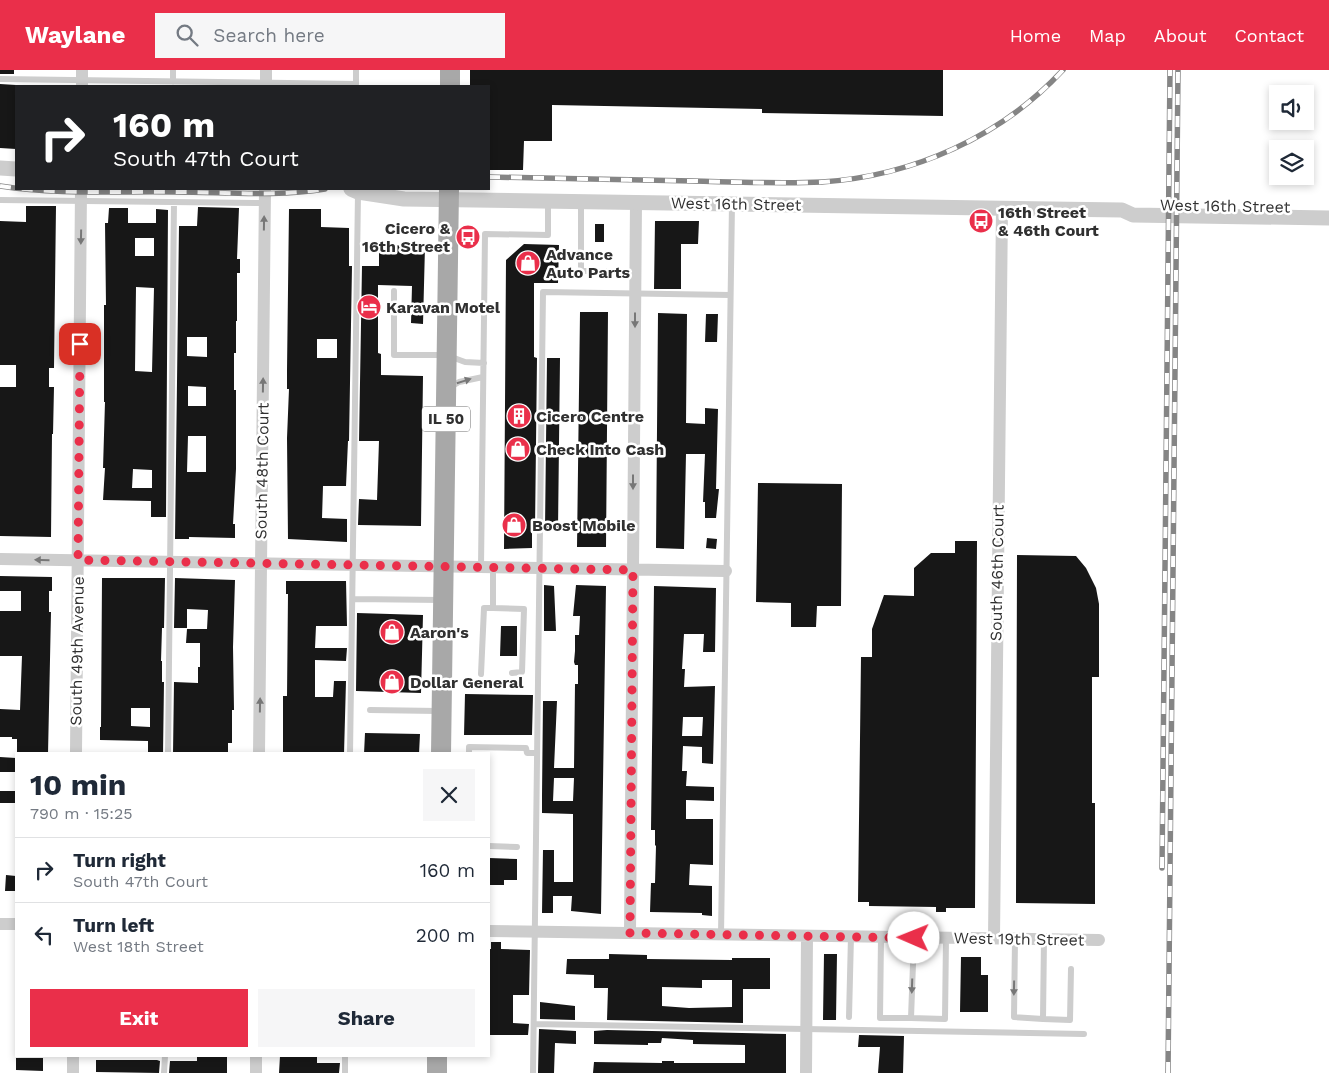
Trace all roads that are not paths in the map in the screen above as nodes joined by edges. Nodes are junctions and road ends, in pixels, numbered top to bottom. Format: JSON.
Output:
{"nodes":[{"id":1,"x":173,"y":70,"type":"edge"},
{"id":2,"x":266,"y":70,"type":"edge"},
{"id":3,"x":356,"y":70,"type":"edge"},
{"id":4,"x":450,"y":70,"type":"edge"},
{"id":5,"x":0,"y":79,"type":"edge"},
{"id":6,"x":82,"y":79,"type":"edge"},
{"id":7,"x":173,"y":82,"type":"junction"},
{"id":8,"x":266,"y":85,"type":"edge"},
{"id":9,"x":450,"y":85,"type":"edge"},
{"id":10,"x":0,"y":168,"type":"edge"},
{"id":11,"x":15,"y":168,"type":"edge"},
{"id":12,"x":265,"y":190,"type":"edge"},
{"id":13,"x":354,"y":190,"type":"edge"},
{"id":14,"x":449,"y":194,"type":"edge"},
{"id":15,"x":81,"y":195,"type":"edge"},
{"id":16,"x":0,"y":200,"type":"edge"},
{"id":17,"x":174,"y":202,"type":"junction"},
{"id":18,"x":548,"y":202,"type":"junction"},
{"id":19,"x":581,"y":202,"type":"junction"},
{"id":20,"x":265,"y":203,"type":"junction"},
{"id":21,"x":636,"y":203,"type":"junction"},
{"id":22,"x":732,"y":204,"type":"junction"},
{"id":23,"x":1002,"y":208,"type":"junction"},
{"id":24,"x":1329,"y":208,"type":"edge"},
{"id":25,"x":1122,"y":210,"type":"junction"},
{"id":26,"x":1329,"y":218,"type":"edge"},
{"id":27,"x":635,"y":271,"type":"junction"},
{"id":28,"x":394,"y":291,"type":"dead end"},
{"id":29,"x":635,"y":293,"type":"junction"},
{"id":30,"x":730,"y":295,"type":"junction"},
{"id":31,"x":446,"y":355,"type":"junction"},
{"id":32,"x":484,"y":363,"type":"junction"},
{"id":33,"x":483,"y":377,"type":"junction"},
{"id":34,"x":446,"y":390,"type":"junction"},
{"id":35,"x":0,"y":559,"type":"edge"},
{"id":36,"x":78,"y":560,"type":"junction"},
{"id":37,"x":170,"y":562,"type":"junction"},
{"id":38,"x":261,"y":564,"type":"junction"},
{"id":39,"x":354,"y":565,"type":"junction"},
{"id":40,"x":444,"y":566,"type":"junction"},
{"id":41,"x":487,"y":567,"type":"junction"},
{"id":42,"x":540,"y":568,"type":"junction"},
{"id":43,"x":633,"y":570,"type":"junction"},
{"id":44,"x":726,"y":571,"type":"junction"},
{"id":45,"x":353,"y":599,"type":"junction"},
{"id":46,"x":443,"y":600,"type":"junction"},
{"id":47,"x":492,"y":608,"type":"junction"},
{"id":48,"x":512,"y":672,"type":"dead end"},
{"id":49,"x":481,"y":674,"type":"dead end"},
{"id":50,"x":370,"y":710,"type":"dead end"},
{"id":51,"x":442,"y":711,"type":"junction"},
{"id":52,"x":76,"y":752,"type":"edge"},
{"id":53,"x":168,"y":752,"type":"edge"},
{"id":54,"x":259,"y":752,"type":"edge"},
{"id":55,"x":350,"y":752,"type":"edge"},
{"id":56,"x":441,"y":752,"type":"edge"},
{"id":57,"x":469,"y":752,"type":"edge"},
{"id":58,"x":537,"y":753,"type":"junction"},
{"id":59,"x":490,"y":846,"type":"edge"},
{"id":60,"x":517,"y":847,"type":"dead end"},
{"id":61,"x":0,"y":924,"type":"edge"},
{"id":62,"x":15,"y":924,"type":"edge"},
{"id":63,"x":490,"y":931,"type":"edge"},
{"id":64,"x":535,"y":932,"type":"junction"},
{"id":65,"x":630,"y":933,"type":"junction"},
{"id":66,"x":721,"y":934,"type":"junction"},
{"id":67,"x":807,"y":936,"type":"junction"},
{"id":68,"x":851,"y":936,"type":"junction"},
{"id":69,"x":881,"y":937,"type":"junction"},
{"id":70,"x":914,"y":938,"type":"junction"},
{"id":71,"x":946,"y":938,"type":"junction"},
{"id":72,"x":994,"y":938,"type":"junction"},
{"id":73,"x":1015,"y":939,"type":"junction"},
{"id":74,"x":1044,"y":939,"type":"junction"},
{"id":75,"x":1099,"y":940,"type":"dead end"},
{"id":76,"x":1071,"y":969,"type":"dead end"},
{"id":77,"x":849,"y":1017,"type":"dead end"},
{"id":78,"x":911,"y":1018,"type":"junction"},
{"id":79,"x":1043,"y":1019,"type":"junction"},
{"id":80,"x":534,"y":1024,"type":"junction"},
{"id":81,"x":806,"y":1029,"type":"junction"},
{"id":82,"x":1084,"y":1034,"type":"dead end"},
{"id":83,"x":73,"y":1057,"type":"edge"},
{"id":84,"x":165,"y":1057,"type":"edge"},
{"id":85,"x":256,"y":1057,"type":"edge"},
{"id":86,"x":345,"y":1057,"type":"edge"},
{"id":87,"x":437,"y":1057,"type":"edge"},
{"id":88,"x":73,"y":1073,"type":"edge"},
{"id":89,"x":164,"y":1073,"type":"edge"},
{"id":90,"x":256,"y":1073,"type":"edge"},
{"id":91,"x":345,"y":1073,"type":"edge"},
{"id":92,"x":437,"y":1073,"type":"edge"},
{"id":93,"x":533,"y":1073,"type":"edge"},
{"id":94,"x":806,"y":1073,"type":"edge"}],
"edges":[{"from":1,"to":7,"type":"lane"},
{"from":2,"to":8,"type":"street"},
{"from":3,"to":8,"type":"lane"},
{"from":4,"to":9,"type":"main road"},
{"from":5,"to":6,"type":"lane"},
{"from":6,"to":7,"type":"lane"},
{"from":7,"to":8,"type":"lane"},
{"from":10,"to":11,"type":"street"},
{"from":12,"to":20,"type":"street","name":"South 48th Court"},
{"from":13,"to":14,"type":"street","name":"West 16th Street"},
{"from":13,"to":39,"type":"lane"},
{"from":14,"to":18,"type":"street","name":"West 16th Street"},
{"from":14,"to":31,"type":"main road","number":"IL 50"},
{"from":15,"to":16,"type":"lane"},
{"from":15,"to":17,"type":"lane"},
{"from":15,"to":36,"type":"street","name":"South 49th Avenue","one_way":true},
{"from":17,"to":20,"type":"lane"},
{"from":17,"to":37,"type":"lane"},
{"from":18,"to":19,"type":"street","name":"West 16th Street"},
{"from":18,"to":32,"type":"lane"},
{"from":19,"to":21,"type":"street","name":"West 16th Street"},
{"from":19,"to":27,"type":"lane"},
{"from":38,"to":20,"type":"street","name":"South 48th Court","one_way":true},
{"from":21,"to":22,"type":"street","name":"West 16th Street"},
{"from":21,"to":27,"type":"street"},
{"from":22,"to":23,"type":"street","name":"West 16th Street"},
{"from":22,"to":30,"type":"lane"},
{"from":23,"to":25,"type":"street","name":"West 16th Street"},
{"from":23,"to":72,"type":"street","name":"South 46th Court"},
{"from":24,"to":25,"type":"street","name":"West 16th Street"},
{"from":25,"to":26,"type":"street","name":"West 16th Street"},
{"from":27,"to":29,"type":"street"},
{"from":28,"to":31,"type":"lane"},
{"from":29,"to":30,"type":"lane"},
{"from":29,"to":42,"type":"lane"},
{"from":29,"to":43,"type":"street","one_way":true},
{"from":30,"to":44,"type":"lane"},
{"from":31,"to":32,"type":"lane"},
{"from":31,"to":34,"type":"main road","number":"IL 50"},
{"from":32,"to":33,"type":"lane"},
{"from":34,"to":33,"type":"lane","one_way":true},
{"from":33,"to":41,"type":"lane"},
{"from":34,"to":40,"type":"main road","number":"IL 50"},
{"from":36,"to":35,"type":"street","one_way":true},
{"from":36,"to":37,"type":"street"},
{"from":36,"to":52,"type":"street","name":"South 49th Avenue"},
{"from":37,"to":38,"type":"street"},
{"from":37,"to":53,"type":"lane"},
{"from":38,"to":39,"type":"street"},
{"from":54,"to":38,"type":"street","name":"South 48th Court","one_way":true},
{"from":39,"to":40,"type":"street"},
{"from":39,"to":45,"type":"lane"},
{"from":40,"to":41,"type":"street"},
{"from":40,"to":46,"type":"main road","number":"IL 50"},
{"from":41,"to":42,"type":"street"},
{"from":41,"to":47,"type":"lane"},
{"from":42,"to":43,"type":"street"},
{"from":42,"to":58,"type":"lane"},
{"from":43,"to":44,"type":"street"},
{"from":43,"to":65,"type":"street"},
{"from":44,"to":66,"type":"lane"},
{"from":45,"to":46,"type":"lane"},
{"from":45,"to":55,"type":"lane"},
{"from":46,"to":51,"type":"main road","number":"IL 50"},
{"from":47,"to":48,"type":"lane"},
{"from":47,"to":49,"type":"lane"},
{"from":50,"to":51,"type":"lane"},
{"from":51,"to":56,"type":"main road","number":"IL 50"},
{"from":57,"to":58,"type":"lane"},
{"from":58,"to":64,"type":"lane"},
{"from":59,"to":60,"type":"lane"},
{"from":61,"to":62,"type":"street"},
{"from":63,"to":64,"type":"street","name":"West 19th Street"},
{"from":64,"to":65,"type":"street","name":"West 19th Street"},
{"from":64,"to":80,"type":"lane"},
{"from":65,"to":66,"type":"street","name":"West 19th Street"},
{"from":66,"to":67,"type":"street","name":"West 19th Street"},
{"from":67,"to":68,"type":"street","name":"West 19th Street"},
{"from":67,"to":81,"type":"street"},
{"from":68,"to":69,"type":"street","name":"West 19th Street"},
{"from":68,"to":77,"type":"lane"},
{"from":69,"to":70,"type":"street","name":"West 19th Street"},
{"from":69,"to":78,"type":"lane"},
{"from":70,"to":71,"type":"street","name":"West 19th Street"},
{"from":70,"to":78,"type":"lane","one_way":true},
{"from":71,"to":72,"type":"street","name":"West 19th Street"},
{"from":71,"to":78,"type":"lane"},
{"from":72,"to":73,"type":"street","name":"West 19th Street"},
{"from":73,"to":74,"type":"street","name":"West 19th Street"},
{"from":73,"to":79,"type":"lane","one_way":true},
{"from":74,"to":75,"type":"street","name":"West 19th Street"},
{"from":74,"to":79,"type":"lane"},
{"from":76,"to":79,"type":"lane"},
{"from":80,"to":81,"type":"lane"},
{"from":80,"to":93,"type":"lane"},
{"from":81,"to":82,"type":"lane"},
{"from":81,"to":94,"type":"street"},
{"from":83,"to":88,"type":"street"},
{"from":84,"to":89,"type":"lane"},
{"from":85,"to":90,"type":"street"},
{"from":86,"to":91,"type":"lane"},
{"from":87,"to":92,"type":"main road"}]}
